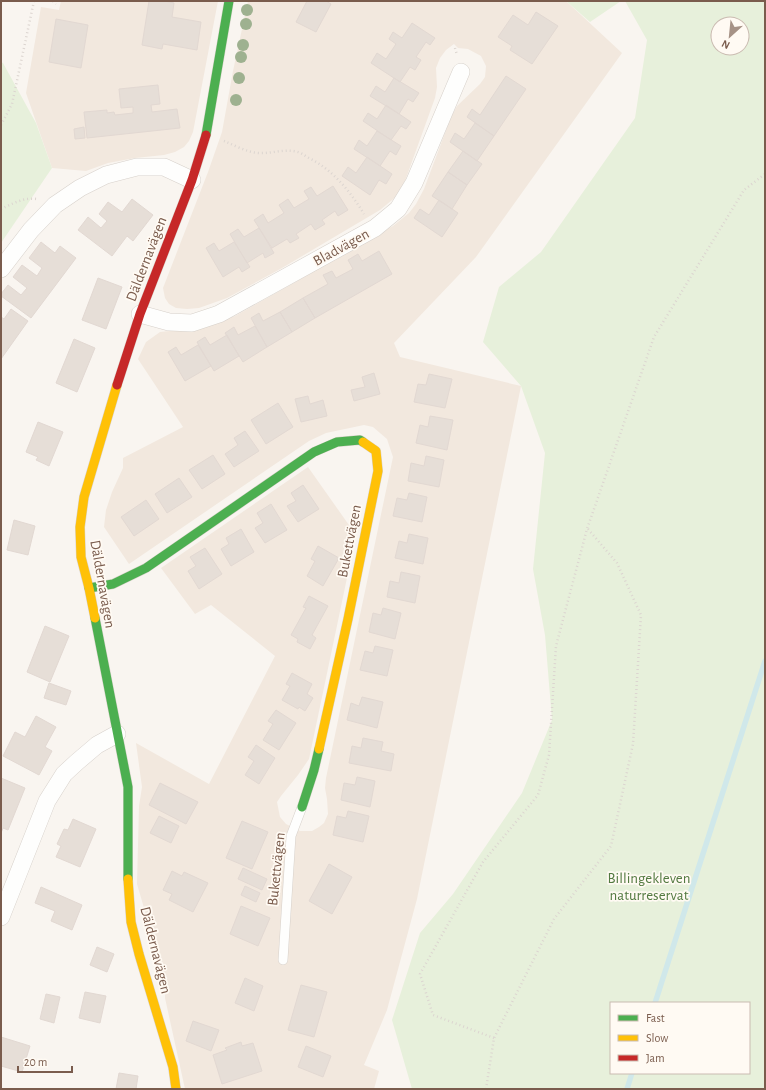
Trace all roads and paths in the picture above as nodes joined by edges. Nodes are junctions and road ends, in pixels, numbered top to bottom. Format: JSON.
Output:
{"nodes":[{"id":1,"x":34,"y":1,"type":"edge"},
{"id":2,"x":229,"y":1,"type":"edge"},
{"id":3,"x":461,"y":72,"type":"dead end"},
{"id":4,"x":1,"y":125,"type":"edge"},
{"id":5,"x":222,"y":140,"type":"dead end"},
{"id":6,"x":765,"y":174,"type":"edge"},
{"id":7,"x":192,"y":180,"type":"junction"},
{"id":8,"x":34,"y":198,"type":"dead end"},
{"id":9,"x":1,"y":209,"type":"edge"},
{"id":10,"x":368,"y":219,"type":"dead end"},
{"id":11,"x":1,"y":269,"type":"edge"},
{"id":12,"x":140,"y":314,"type":"junction"},
{"id":13,"x":587,"y":529,"type":"junction"},
{"id":14,"x":89,"y":588,"type":"junction"},
{"id":15,"x":117,"y":734,"type":"junction"},
{"id":16,"x":302,"y":807,"type":"joint"},
{"id":17,"x":1,"y":917,"type":"edge"},
{"id":18,"x":283,"y":960,"type":"dead end"},
{"id":19,"x":494,"y":1038,"type":"junction"},
{"id":20,"x":176,"y":1089,"type":"edge"},
{"id":21,"x":486,"y":1089,"type":"edge"}],
"edges":[{"from":1,"to":4,"type":"path"},
{"from":2,"to":7,"type":"street","name":"Däldernavägen"},
{"from":3,"to":12,"type":"street","name":"Bladvägen"},
{"from":5,"to":10,"type":"path"},
{"from":6,"to":13,"type":"path"},
{"from":7,"to":11,"type":"street"},
{"from":7,"to":12,"type":"street","name":"Däldernavägen"},
{"from":8,"to":9,"type":"path"},
{"from":12,"to":14,"type":"street","name":"Däldernavägen"},
{"from":13,"to":19,"type":"path"},
{"from":13,"to":19,"type":"path"},
{"from":14,"to":15,"type":"street","name":"Däldernavägen"},
{"from":14,"to":16,"type":"street","name":"Bukettvägen"},
{"from":15,"to":17,"type":"street"},
{"from":15,"to":20,"type":"street","name":"Däldernavägen"},
{"from":16,"to":18,"type":"lane","name":"Bukettvägen"},
{"from":19,"to":21,"type":"path"}]}
